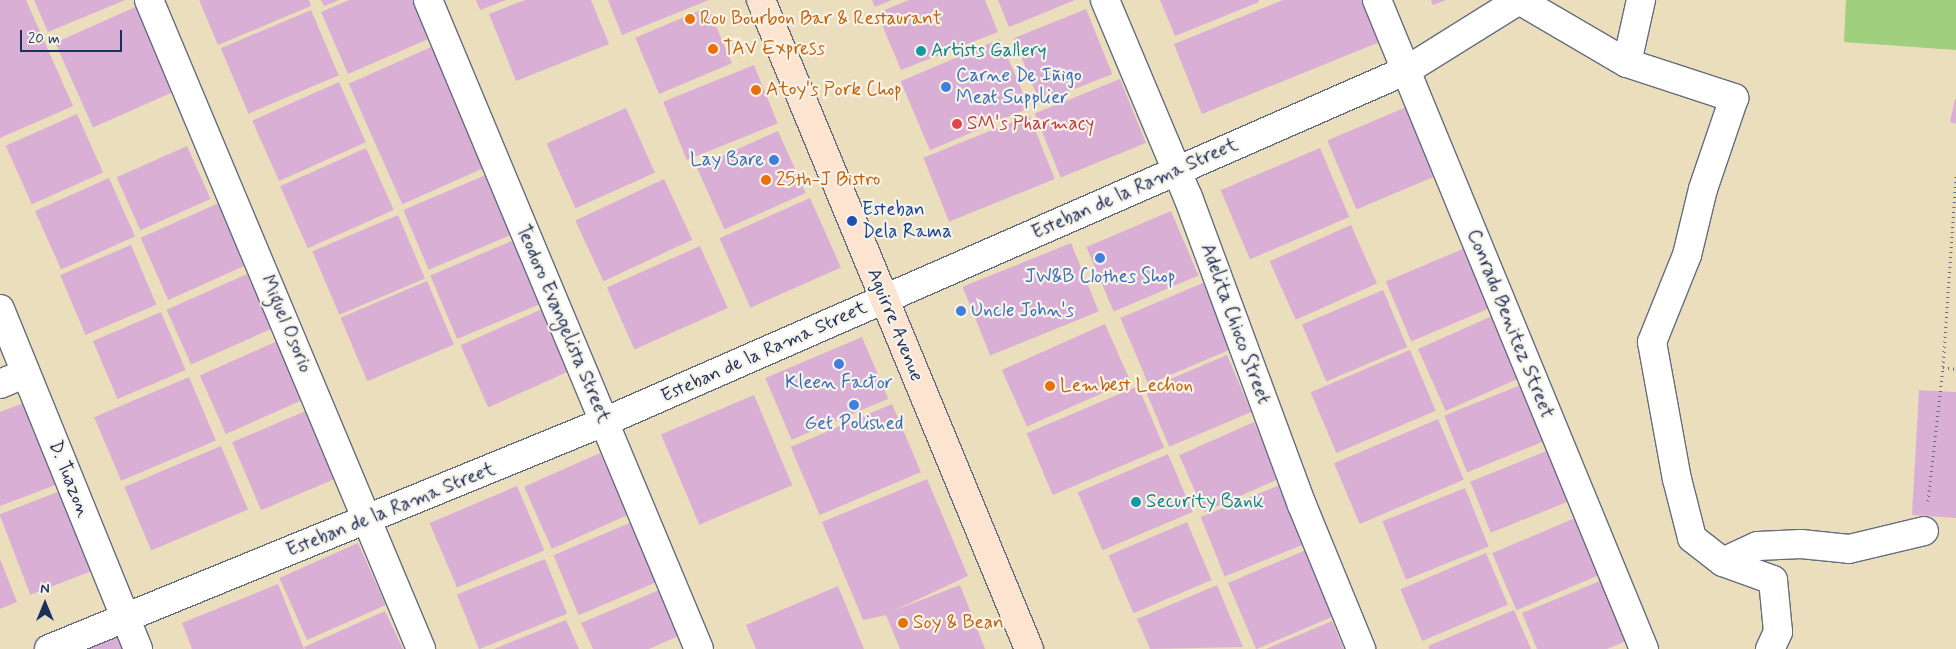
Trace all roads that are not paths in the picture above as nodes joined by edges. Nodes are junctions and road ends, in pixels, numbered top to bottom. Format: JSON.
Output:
{"nodes":[{"id":1,"x":149,"y":0,"type":"edge"},
{"id":2,"x":428,"y":0,"type":"edge"},
{"id":3,"x":761,"y":0,"type":"edge"},
{"id":4,"x":1105,"y":0,"type":"edge"},
{"id":5,"x":1377,"y":0,"type":"edge"},
{"id":6,"x":1519,"y":0,"type":"edge"},
{"id":7,"x":1641,"y":0,"type":"edge"},
{"id":8,"x":1627,"y":63,"type":"junction"},
{"id":9,"x":1406,"y":70,"type":"junction"},
{"id":10,"x":1177,"y":170,"type":"junction"},
{"id":11,"x":885,"y":300,"type":"junction"},
{"id":12,"x":0,"y":309,"type":"edge"},
{"id":13,"x":26,"y":373,"type":"junction"},
{"id":14,"x":0,"y":384,"type":"edge"},
{"id":15,"x":604,"y":422,"type":"junction"},
{"id":16,"x":367,"y":520,"type":"junction"},
{"id":17,"x":1924,"y":532,"type":"road end"},
{"id":18,"x":1723,"y":562,"type":"junction"},
{"id":19,"x":126,"y":620,"type":"junction"},
{"id":20,"x":49,"y":649,"type":"edge"},
{"id":21,"x":138,"y":649,"type":"edge"},
{"id":22,"x":421,"y":649,"type":"edge"},
{"id":23,"x":699,"y":649,"type":"edge"},
{"id":24,"x":1029,"y":649,"type":"edge"},
{"id":25,"x":1360,"y":649,"type":"edge"},
{"id":26,"x":1644,"y":649,"type":"edge"},
{"id":27,"x":1770,"y":649,"type":"edge"}],
"edges":[{"from":1,"to":16,"type":"street","name":"Miguel Osorio"},
{"from":2,"to":15,"type":"street","name":"Teodoro Evangelista Street"},
{"from":3,"to":11,"type":"street","name":"Aguirre Avenue"},
{"from":4,"to":10,"type":"street","name":"Adelita Chioco Street"},
{"from":5,"to":9,"type":"street","name":"Conrado Benitez Street"},
{"from":6,"to":8,"type":"street"},
{"from":6,"to":9,"type":"street","name":"Esteban de la Rama Street"},
{"from":7,"to":8,"type":"street"},
{"from":8,"to":18,"type":"street"},
{"from":9,"to":10,"type":"street","name":"Esteban de la Rama Street"},
{"from":9,"to":26,"type":"street","name":"Conrado Benitez Street"},
{"from":10,"to":11,"type":"street","name":"Esteban de la Rama Street"},
{"from":10,"to":25,"type":"street","name":"Adelita Chioco Street"},
{"from":11,"to":15,"type":"street","name":"Esteban de la Rama Street"},
{"from":11,"to":24,"type":"street","name":"Aguirre Avenue"},
{"from":12,"to":13,"type":"street","name":"D. Tuazon"},
{"from":13,"to":14,"type":"street"},
{"from":13,"to":19,"type":"street","name":"D. Tuazon"},
{"from":15,"to":16,"type":"street","name":"Esteban de la Rama Street"},
{"from":15,"to":23,"type":"street","name":"Teodoro Evangelista Street"},
{"from":16,"to":19,"type":"street","name":"Esteban de la Rama Street"},
{"from":16,"to":22,"type":"street","name":"Miguel Osorio"},
{"from":17,"to":18,"type":"street"},
{"from":18,"to":27,"type":"street"},
{"from":19,"to":20,"type":"street","name":"Esteban de la Rama Street"},
{"from":19,"to":21,"type":"street","name":"D. Tuazon"}]}
